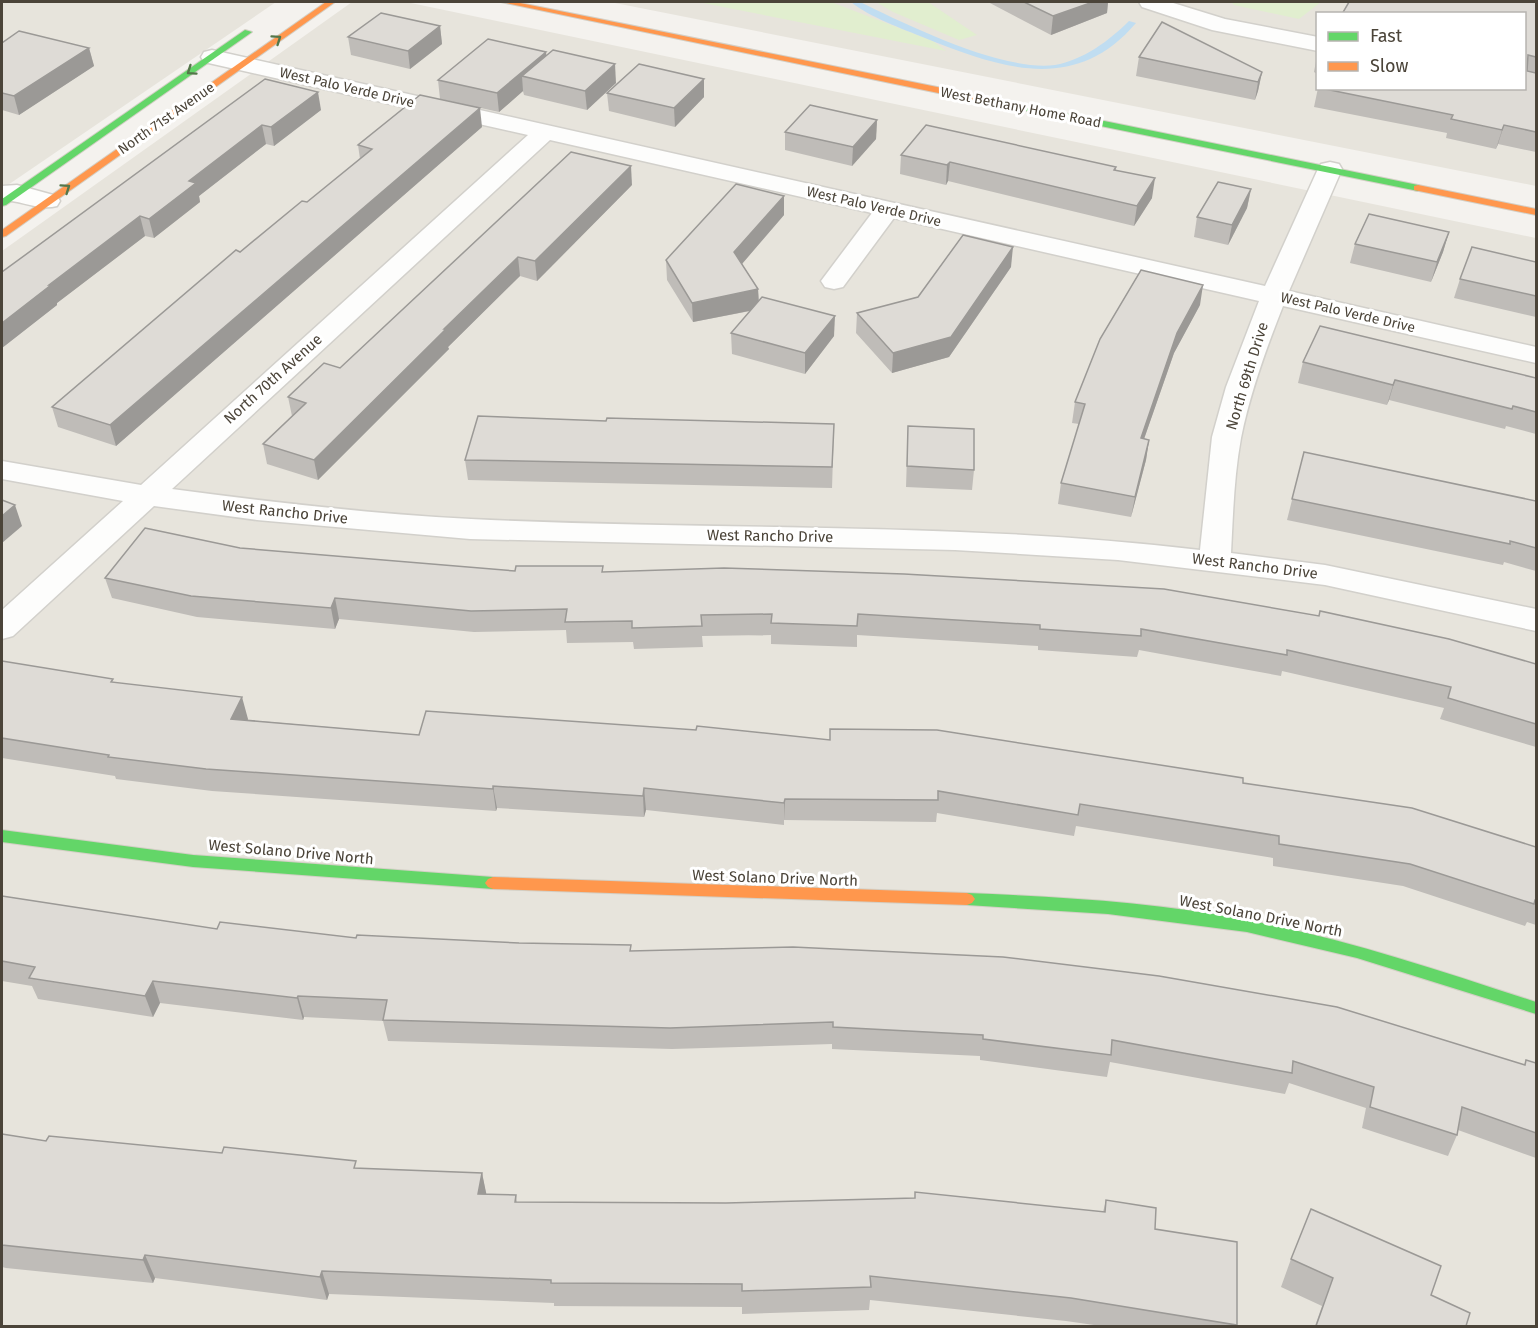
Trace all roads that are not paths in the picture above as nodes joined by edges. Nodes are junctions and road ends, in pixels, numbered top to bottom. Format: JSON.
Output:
{"nodes":[{"id":1,"x":331,"y":2,"type":"edge"},
{"id":2,"x":505,"y":2,"type":"edge"},
{"id":3,"x":1150,"y":2,"type":"edge"},
{"id":4,"x":256,"y":26,"type":"dead end"},
{"id":5,"x":1316,"y":44,"type":"edge"},
{"id":6,"x":212,"y":57,"type":"junction"},
{"id":7,"x":242,"y":64,"type":"junction"},
{"id":8,"x":545,"y":132,"type":"junction"},
{"id":9,"x":1330,"y":169,"type":"junction"},
{"id":10,"x":5,"y":192,"type":"edge"},
{"id":11,"x":48,"y":201,"type":"junction"},
{"id":12,"x":888,"y":209,"type":"junction"},
{"id":13,"x":1536,"y":212,"type":"edge"},
{"id":14,"x":2,"y":234,"type":"edge"},
{"id":15,"x":834,"y":281,"type":"dead end"},
{"id":16,"x":1274,"y":296,"type":"junction"},
{"id":17,"x":1536,"y":355,"type":"edge"},
{"id":18,"x":2,"y":470,"type":"edge"},
{"id":19,"x":145,"y":495,"type":"junction"},
{"id":20,"x":1215,"y":560,"type":"junction"},
{"id":21,"x":1536,"y":620,"type":"edge"},
{"id":22,"x":2,"y":628,"type":"edge"},
{"id":23,"x":2,"y":836,"type":"edge"},
{"id":24,"x":1536,"y":1008,"type":"edge"}],
"edges":[{"from":7,"to":1,"type":"street","name":"North 71st Avenue","one_way":true},
{"from":2,"to":9,"type":"street","name":"West Bethany Home Road"},
{"from":3,"to":5,"type":"street"},
{"from":4,"to":6,"type":"street","name":"North 71st Avenue"},
{"from":6,"to":7,"type":"street","name":"West Palo Verde Drive"},
{"from":6,"to":10,"type":"street","name":"North 71st Avenue","one_way":true},
{"from":7,"to":8,"type":"street","name":"West Palo Verde Drive"},
{"from":11,"to":7,"type":"street","name":"North 71st Avenue","one_way":true},
{"from":8,"to":12,"type":"street","name":"West Palo Verde Drive"},
{"from":8,"to":19,"type":"street","name":"North 70th Avenue"},
{"from":9,"to":13,"type":"street","name":"West Bethany Home Road"},
{"from":9,"to":16,"type":"street","name":"North 69th Drive"},
{"from":10,"to":11,"type":"street"},
{"from":11,"to":14,"type":"street","name":"North 71st Avenue"},
{"from":12,"to":15,"type":"street"},
{"from":12,"to":16,"type":"street","name":"West Palo Verde Drive"},
{"from":16,"to":17,"type":"street","name":"West Palo Verde Drive"},
{"from":16,"to":20,"type":"street","name":"North 69th Drive"},
{"from":18,"to":19,"type":"street","name":"West Rancho Drive"},
{"from":19,"to":20,"type":"street","name":"West Rancho Drive"},
{"from":19,"to":22,"type":"street","name":"North 70th Avenue"},
{"from":20,"to":21,"type":"street","name":"West Rancho Drive"},
{"from":23,"to":24,"type":"street","name":"West Solano Drive North"}]}
